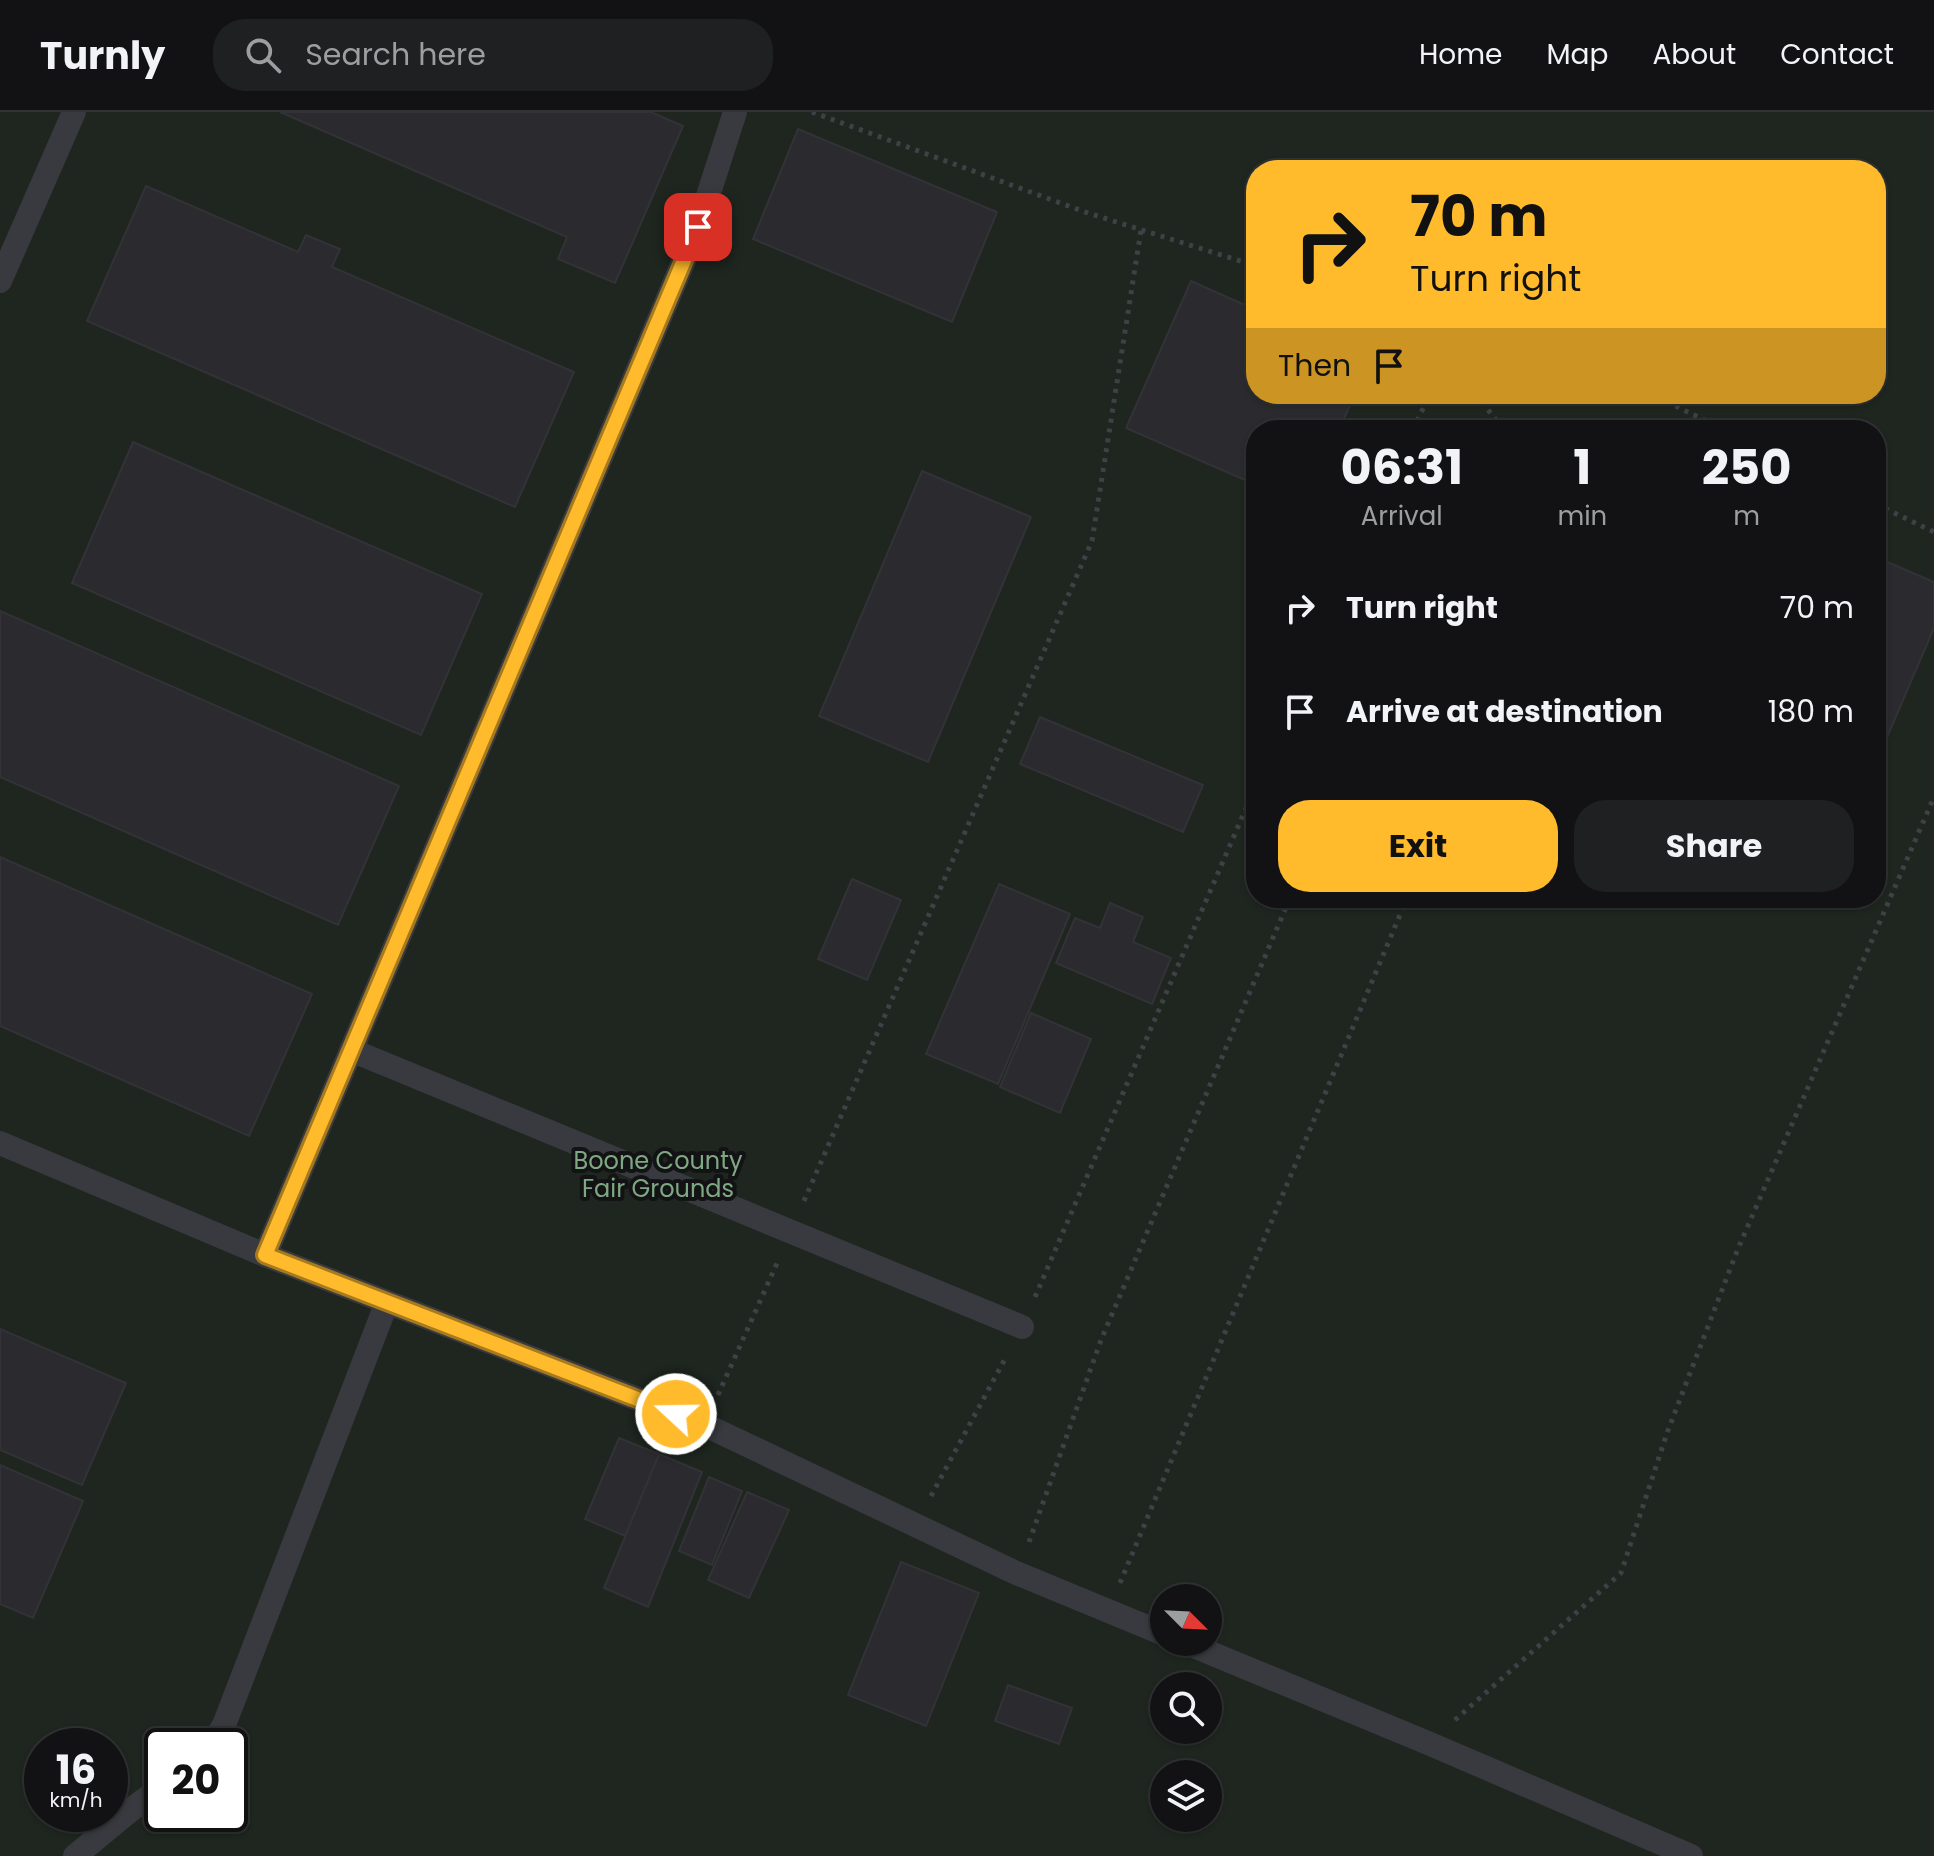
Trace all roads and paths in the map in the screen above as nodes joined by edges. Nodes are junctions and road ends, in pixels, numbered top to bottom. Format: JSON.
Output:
{"nodes":[{"id":1,"x":74,"y":112,"type":"edge"},
{"id":2,"x":735,"y":112,"type":"edge"},
{"id":3,"x":812,"y":112,"type":"edge"},
{"id":4,"x":1141,"y":230,"type":"junction"},
{"id":5,"x":1246,"y":263,"type":"edge"},
{"id":6,"x":0,"y":281,"type":"edge"},
{"id":7,"x":1671,"y":404,"type":"edge"},
{"id":8,"x":1704,"y":420,"type":"edge"},
{"id":9,"x":1886,"y":509,"type":"edge"},
{"id":10,"x":1934,"y":532,"type":"edge"},
{"id":11,"x":1934,"y":797,"type":"edge"},
{"id":12,"x":1246,"y":808,"type":"edge"},
{"id":13,"x":1286,"y":908,"type":"edge"},
{"id":14,"x":1403,"y":908,"type":"edge"},
{"id":15,"x":1886,"y":908,"type":"edge"},
{"id":16,"x":1886,"y":908,"type":"edge"},
{"id":17,"x":351,"y":1050,"type":"junction"},
{"id":18,"x":0,"y":1143,"type":"edge"},
{"id":19,"x":791,"y":1232,"type":"junction"},
{"id":20,"x":265,"y":1255,"type":"junction"},
{"id":21,"x":387,"y":1302,"type":"junction"},
{"id":22,"x":1022,"y":1327,"type":"junction"},
{"id":23,"x":705,"y":1425,"type":"junction"},
{"id":24,"x":916,"y":1525,"type":"junction"},
{"id":25,"x":1018,"y":1573,"type":"junction"},
{"id":26,"x":1108,"y":1611,"type":"junction"},
{"id":27,"x":1150,"y":1628,"type":"edge"},
{"id":28,"x":1218,"y":1656,"type":"edge"},
{"id":29,"x":222,"y":1728,"type":"edge"},
{"id":30,"x":1428,"y":1743,"type":"junction"},
{"id":31,"x":144,"y":1801,"type":"edge"},
{"id":32,"x":75,"y":1856,"type":"edge"},
{"id":33,"x":1691,"y":1856,"type":"edge"}],
"edges":[{"from":1,"to":6,"type":"lane"},
{"from":2,"to":17,"type":"lane"},
{"from":3,"to":4,"type":"path"},
{"from":4,"to":5,"type":"path"},
{"from":4,"to":19,"type":"path"},
{"from":7,"to":8,"type":"path"},
{"from":9,"to":10,"type":"path"},
{"from":11,"to":15,"type":"path"},
{"from":12,"to":22,"type":"path"},
{"from":13,"to":25,"type":"path"},
{"from":14,"to":26,"type":"path"},
{"from":16,"to":30,"type":"path"},
{"from":17,"to":19,"type":"lane"},
{"from":17,"to":20,"type":"lane"},
{"from":18,"to":20,"type":"lane"},
{"from":19,"to":22,"type":"lane"},
{"from":19,"to":23,"type":"path"},
{"from":20,"to":21,"type":"lane"},
{"from":21,"to":23,"type":"lane"},
{"from":21,"to":29,"type":"lane"},
{"from":22,"to":24,"type":"path"},
{"from":23,"to":24,"type":"lane"},
{"from":24,"to":25,"type":"lane"},
{"from":25,"to":26,"type":"lane"},
{"from":26,"to":27,"type":"lane"},
{"from":28,"to":30,"type":"lane"},
{"from":30,"to":33,"type":"lane"},
{"from":31,"to":32,"type":"lane"}]}
